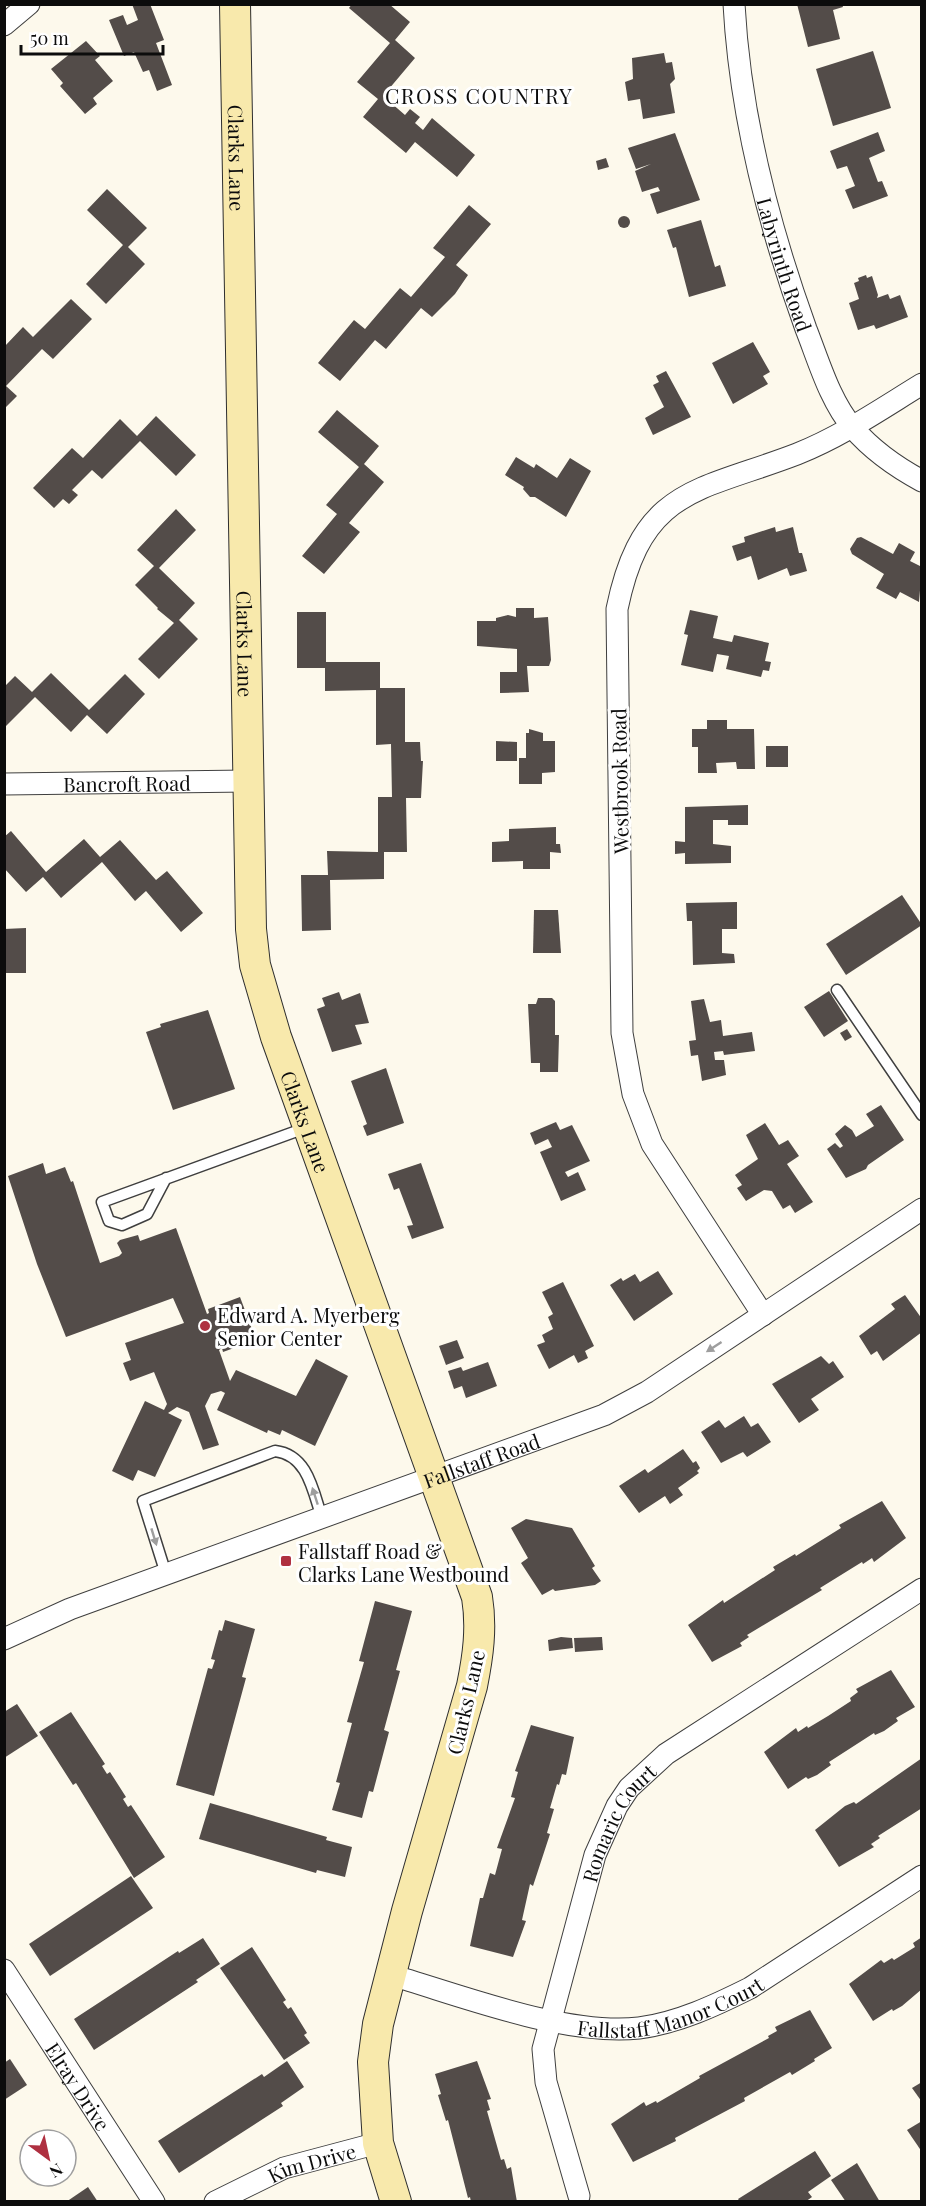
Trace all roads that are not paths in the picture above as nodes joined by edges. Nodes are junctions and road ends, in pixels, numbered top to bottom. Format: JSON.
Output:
{"nodes":[{"id":1,"x":29,"y":4,"type":"edge"},
{"id":2,"x":235,"y":4,"type":"edge"},
{"id":3,"x":734,"y":4,"type":"edge"},
{"id":4,"x":4,"y":25,"type":"edge"},
{"id":5,"x":921,"y":384,"type":"edge"},
{"id":6,"x":852,"y":427,"type":"junction"},
{"id":7,"x":921,"y":481,"type":"edge"},
{"id":8,"x":248,"y":781,"type":"junction"},
{"id":9,"x":4,"y":784,"type":"edge"},
{"id":10,"x":837,"y":990,"type":"dead end"},
{"id":11,"x":921,"y":1115,"type":"edge"},
{"id":12,"x":308,"y":1126,"type":"junction"},
{"id":13,"x":166,"y":1179,"type":"junction"},
{"id":14,"x":921,"y":1209,"type":"edge"},
{"id":15,"x":763,"y":1315,"type":"junction"},
{"id":16,"x":434,"y":1477,"type":"junction"},
{"id":17,"x":322,"y":1518,"type":"junction"},
{"id":18,"x":165,"y":1574,"type":"junction"},
{"id":19,"x":921,"y":1589,"type":"edge"},
{"id":20,"x":4,"y":1639,"type":"edge"},
{"id":21,"x":921,"y":1876,"type":"edge"},
{"id":22,"x":4,"y":1970,"type":"edge"},
{"id":23,"x":391,"y":1975,"type":"junction"},
{"id":24,"x":549,"y":2020,"type":"junction"},
{"id":25,"x":378,"y":2143,"type":"junction"},
{"id":26,"x":579,"y":2196,"type":"dead end"},
{"id":27,"x":154,"y":2202,"type":"edge"},
{"id":28,"x":215,"y":2202,"type":"edge"},
{"id":29,"x":396,"y":2202,"type":"edge"}],
"edges":[{"from":1,"to":4,"type":"street"},
{"from":2,"to":8,"type":"street","name":"Clarks Lane"},
{"from":3,"to":6,"type":"street","name":"Labyrinth Road"},
{"from":5,"to":6,"type":"street","name":"Westbrook Road"},
{"from":6,"to":7,"type":"street","name":"Labyrinth Road"},
{"from":6,"to":15,"type":"street","name":"Westbrook Road"},
{"from":8,"to":9,"type":"street","name":"Bancroft Road"},
{"from":8,"to":12,"type":"street","name":"Clarks Lane"},
{"from":10,"to":11,"type":"lane"},
{"from":12,"to":13,"type":"lane"},
{"from":12,"to":16,"type":"street","name":"Clarks Lane"},
{"from":13,"to":13,"type":"lane"},
{"from":14,"to":15,"type":"street","name":"Fallstaff Road"},
{"from":15,"to":16,"type":"street","name":"Fallstaff Road","one_way":true},
{"from":16,"to":17,"type":"street","name":"Fallstaff Road"},
{"from":16,"to":23,"type":"street","name":"Clarks Lane"},
{"from":17,"to":18,"type":"street","name":"Fallstaff Road"},
{"from":17,"to":18,"type":"lane","one_way":true},
{"from":18,"to":20,"type":"street","name":"Fallstaff Road"},
{"from":19,"to":24,"type":"street","name":"Romaric Court"},
{"from":21,"to":24,"type":"street","name":"Fallstaff Manor Court"},
{"from":22,"to":27,"type":"street","name":"Elray Drive"},
{"from":23,"to":24,"type":"street","name":"Fallstaff Manor Court"},
{"from":23,"to":25,"type":"street","name":"Clarks Lane"},
{"from":24,"to":26,"type":"street","name":"Romaric Court"},
{"from":25,"to":28,"type":"street","name":"Kim Drive"},
{"from":25,"to":29,"type":"street","name":"Clarks Lane"}]}
